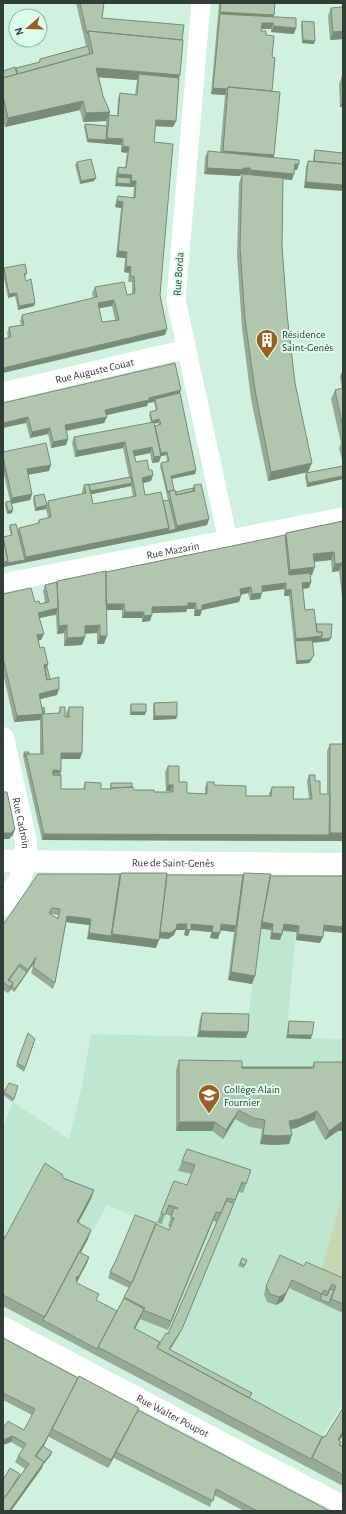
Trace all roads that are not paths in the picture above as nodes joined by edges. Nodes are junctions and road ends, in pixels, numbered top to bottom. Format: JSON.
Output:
{"nodes":[{"id":1,"x":201,"y":3,"type":"edge"},
{"id":2,"x":186,"y":348,"type":"junction"},
{"id":3,"x":3,"y":392,"type":"edge"},
{"id":4,"x":343,"y":517,"type":"edge"},
{"id":5,"x":228,"y":540,"type":"junction"},
{"id":6,"x":3,"y":584,"type":"edge"},
{"id":7,"x":3,"y":738,"type":"edge"},
{"id":8,"x":3,"y":860,"type":"edge"},
{"id":9,"x":26,"y":861,"type":"junction"},
{"id":10,"x":343,"y":864,"type":"edge"},
{"id":11,"x":3,"y":905,"type":"edge"},
{"id":12,"x":3,"y":1326,"type":"edge"},
{"id":13,"x":343,"y":1505,"type":"edge"}],
"edges":[{"from":1,"to":2,"type":"street","name":"Rue Borda"},
{"from":2,"to":3,"type":"street","name":"Rue Auguste Couat"},
{"from":2,"to":5,"type":"street","name":"Rue Borda"},
{"from":4,"to":5,"type":"street","name":"Rue Mazarin"},
{"from":5,"to":6,"type":"street","name":"Rue Mazarin"},
{"from":7,"to":9,"type":"street","name":"Rue Cadroin"},
{"from":8,"to":9,"type":"street","name":"Rue de Saint-Genès"},
{"from":9,"to":10,"type":"street","name":"Rue de Saint-Genès"},
{"from":9,"to":11,"type":"street"},
{"from":12,"to":13,"type":"street","name":"Rue Walter Poupot"}]}
